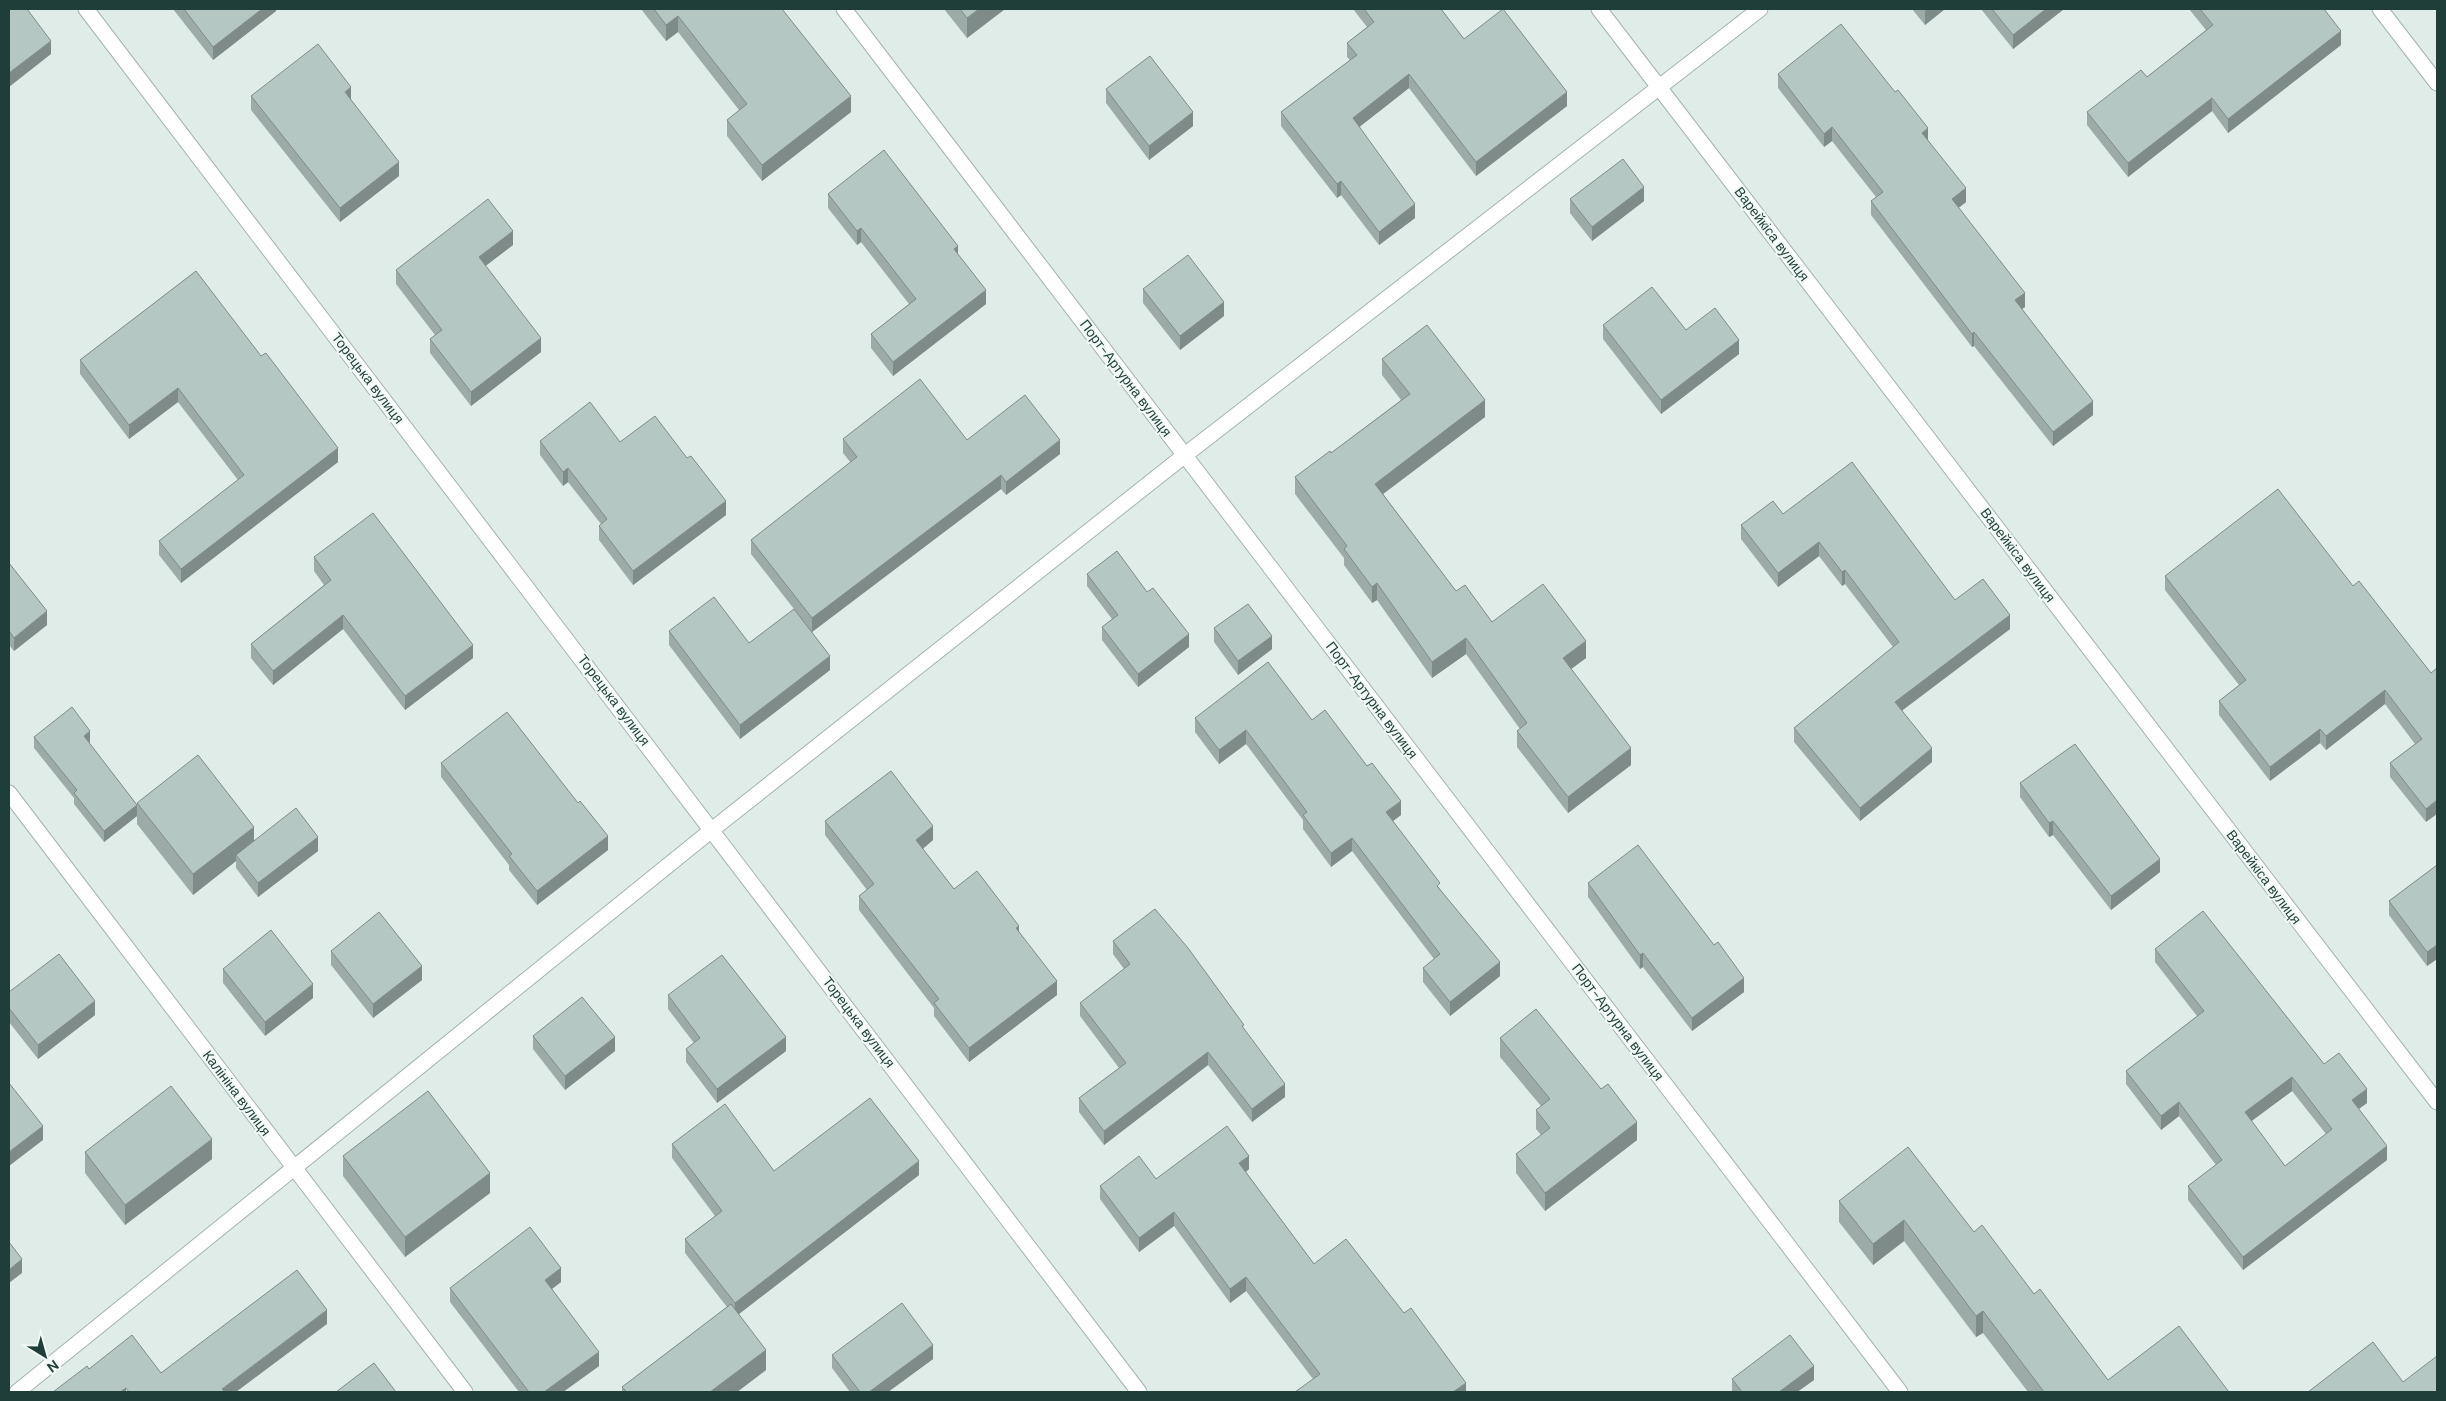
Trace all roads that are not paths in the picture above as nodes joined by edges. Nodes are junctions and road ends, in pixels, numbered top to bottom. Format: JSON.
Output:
{"nodes":[{"id":1,"x":86,"y":9,"type":"edge"},
{"id":2,"x":844,"y":9,"type":"edge"},
{"id":3,"x":1598,"y":9,"type":"edge"},
{"id":4,"x":1760,"y":9,"type":"edge"},
{"id":5,"x":2380,"y":9,"type":"edge"},
{"id":6,"x":2437,"y":83,"type":"edge"},
{"id":7,"x":1659,"y":87,"type":"junction"},
{"id":8,"x":1185,"y":455,"type":"junction"},
{"id":9,"x":9,"y":793,"type":"edge"},
{"id":10,"x":713,"y":830,"type":"junction"},
{"id":11,"x":2437,"y":1102,"type":"edge"},
{"id":12,"x":294,"y":1168,"type":"junction"},
{"id":13,"x":17,"y":1392,"type":"edge"},
{"id":14,"x":465,"y":1392,"type":"edge"},
{"id":15,"x":1139,"y":1392,"type":"edge"},
{"id":16,"x":1900,"y":1392,"type":"edge"}],
"edges":[{"from":1,"to":10,"type":"street","name":"Торецька вулиця"},
{"from":2,"to":8,"type":"street","name":"Порт-Артурна вулиця"},
{"from":3,"to":7,"type":"street","name":"Варейкіса вулиця"},
{"from":4,"to":7,"type":"street"},
{"from":5,"to":6,"type":"street"},
{"from":7,"to":8,"type":"street"},
{"from":7,"to":11,"type":"street","name":"Варейкіса вулиця"},
{"from":8,"to":10,"type":"street"},
{"from":8,"to":16,"type":"street","name":"Порт-Артурна вулиця"},
{"from":9,"to":12,"type":"street","name":"Калініна вулиця"},
{"from":10,"to":12,"type":"street"},
{"from":10,"to":15,"type":"street","name":"Торецька вулиця"},
{"from":12,"to":13,"type":"street"},
{"from":12,"to":14,"type":"street","name":"Калініна вулиця"}]}
